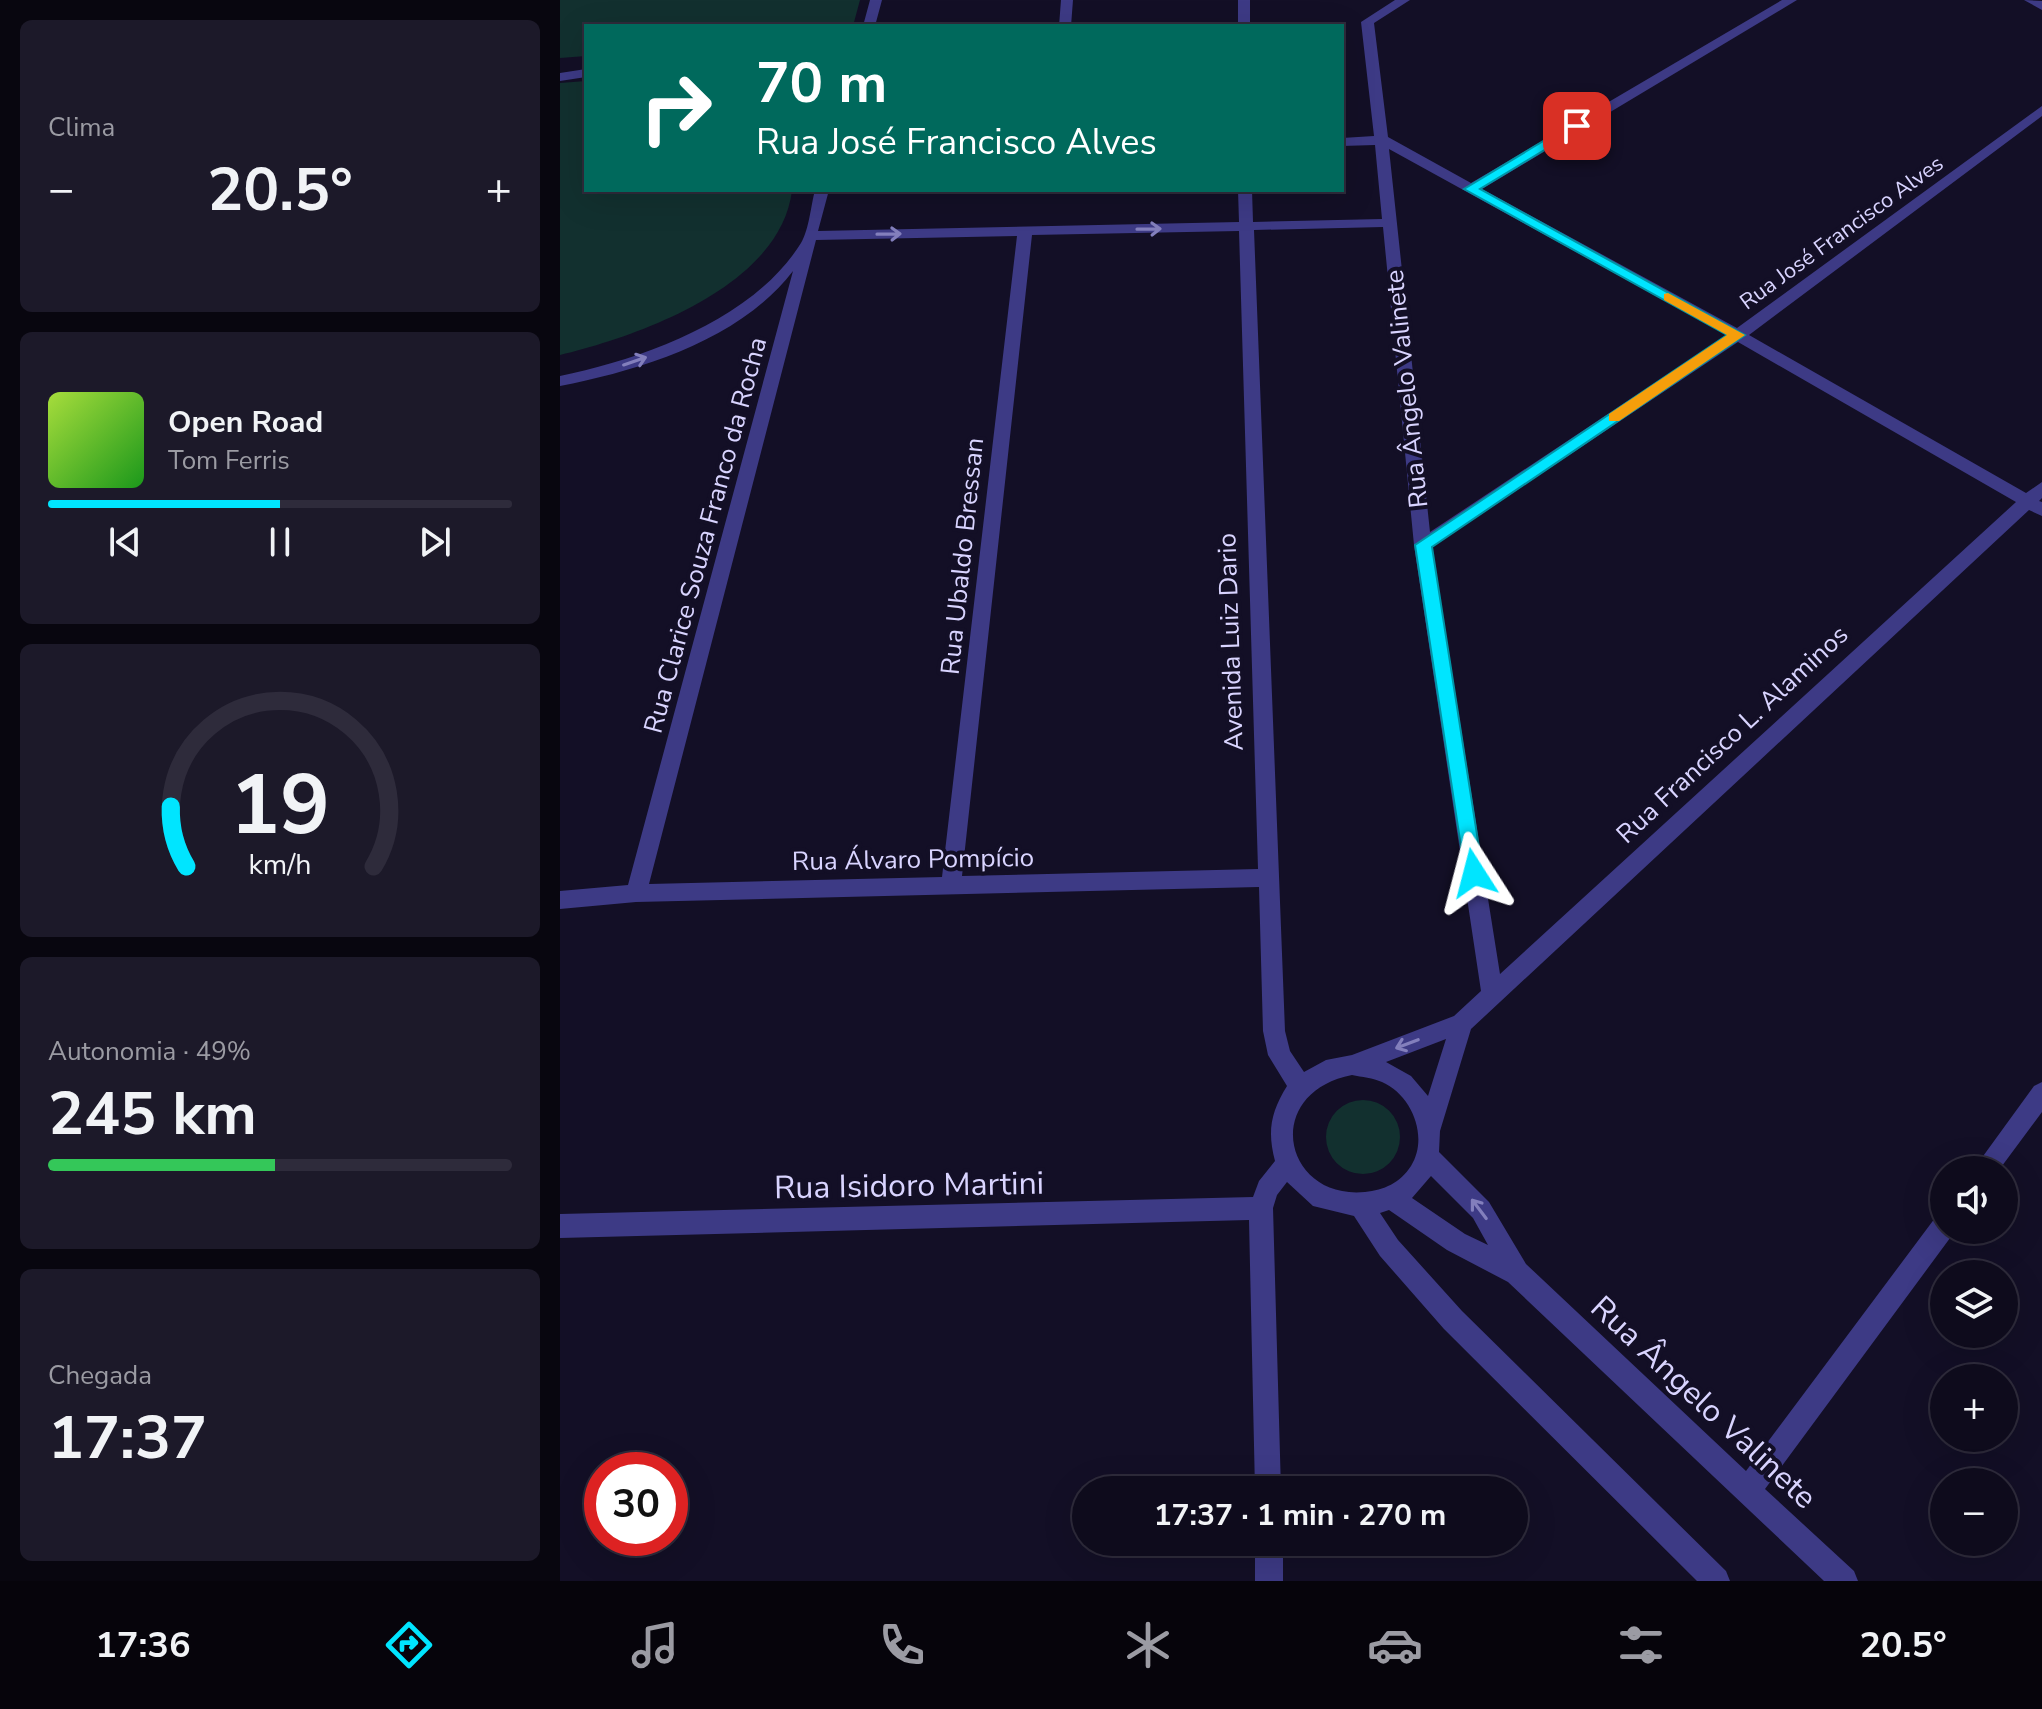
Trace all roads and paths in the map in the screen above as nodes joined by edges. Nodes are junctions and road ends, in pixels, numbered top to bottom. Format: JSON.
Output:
{"nodes":[{"id":1,"x":876,"y":0,"type":"edge"},
{"id":2,"x":1067,"y":0,"type":"edge"},
{"id":3,"x":1244,"y":0,"type":"edge"},
{"id":4,"x":1404,"y":0,"type":"edge"},
{"id":5,"x":1791,"y":0,"type":"edge"},
{"id":6,"x":2030,"y":0,"type":"edge"},
{"id":7,"x":2042,"y":6,"type":"edge"},
{"id":8,"x":870,"y":24,"type":"edge"},
{"id":9,"x":1065,"y":24,"type":"edge"},
{"id":10,"x":1244,"y":24,"type":"edge"},
{"id":11,"x":584,"y":73,"type":"edge"},
{"id":12,"x":560,"y":77,"type":"edge"},
{"id":13,"x":2042,"y":110,"type":"edge"},
{"id":14,"x":1383,"y":140,"type":"junction"},
{"id":15,"x":1344,"y":142,"type":"edge"},
{"id":16,"x":1471,"y":189,"type":"junction"},
{"id":17,"x":822,"y":192,"type":"edge"},
{"id":18,"x":1245,"y":192,"type":"edge"},
{"id":19,"x":1387,"y":223,"type":"junction"},
{"id":20,"x":1244,"y":226,"type":"junction"},
{"id":21,"x":1025,"y":231,"type":"junction"},
{"id":22,"x":811,"y":236,"type":"junction"},
{"id":23,"x":1738,"y":335,"type":"junction"},
{"id":24,"x":560,"y":381,"type":"edge"},
{"id":25,"x":2037,"y":500,"type":"edge"},
{"id":26,"x":1423,"y":545,"type":"junction"},
{"id":27,"x":1267,"y":878,"type":"junction"},
{"id":28,"x":951,"y":886,"type":"junction"},
{"id":29,"x":636,"y":893,"type":"junction"},
{"id":30,"x":560,"y":900,"type":"edge"},
{"id":31,"x":1492,"y":992,"type":"junction"},
{"id":32,"x":1462,"y":1023,"type":"junction"},
{"id":33,"x":1352,"y":1065,"type":"junction"},
{"id":34,"x":1300,"y":1086,"type":"junction"},
{"id":35,"x":2042,"y":1093,"type":"edge"},
{"id":36,"x":1430,"y":1128,"type":"junction"},
{"id":37,"x":1427,"y":1156,"type":"junction"},
{"id":38,"x":1995,"y":1156,"type":"edge"},
{"id":39,"x":1286,"y":1165,"type":"junction"},
{"id":40,"x":1392,"y":1198,"type":"junction"},
{"id":41,"x":1362,"y":1207,"type":"junction"},
{"id":42,"x":1261,"y":1208,"type":"junction"},
{"id":43,"x":560,"y":1226,"type":"edge"},
{"id":44,"x":1931,"y":1244,"type":"edge"},
{"id":45,"x":1517,"y":1273,"type":"junction"},
{"id":46,"x":1268,"y":1476,"type":"edge"},
{"id":47,"x":1748,"y":1490,"type":"junction"},
{"id":48,"x":1269,"y":1556,"type":"edge"},
{"id":49,"x":1269,"y":1581,"type":"edge"},
{"id":50,"x":1716,"y":1581,"type":"edge"},
{"id":51,"x":1844,"y":1581,"type":"edge"}],
"edges":[{"from":1,"to":8,"type":"street"},
{"from":2,"to":9,"type":"street"},
{"from":3,"to":10,"type":"street"},
{"from":4,"to":14,"type":"street","name":"Rua Ângelo Valinete"},
{"from":5,"to":16,"type":"street"},
{"from":6,"to":7,"type":"street"},
{"from":11,"to":12,"type":"street"},
{"from":13,"to":23,"type":"street","name":"Rua José Francisco Alves"},
{"from":14,"to":15,"type":"street"},
{"from":14,"to":16,"type":"street"},
{"from":14,"to":19,"type":"street","name":"Rua Ângelo Valinete"},
{"from":16,"to":23,"type":"street"},
{"from":17,"to":22,"type":"street","name":"Rua Clarice Souza Franco da Rocha"},
{"from":18,"to":20,"type":"street","name":"Avenida Luiz Dario"},
{"from":19,"to":20,"type":"street"},
{"from":19,"to":26,"type":"street","name":"Rua Ângelo Valinete"},
{"from":21,"to":20,"type":"street","one_way":true},
{"from":20,"to":27,"type":"street","name":"Avenida Luiz Dario"},
{"from":22,"to":21,"type":"street","one_way":true},
{"from":21,"to":28,"type":"street","name":"Rua Ubaldo Bressan"},
{"from":24,"to":22,"type":"street","one_way":true},
{"from":22,"to":29,"type":"street","name":"Rua Clarice Souza Franco da Rocha"},
{"from":23,"to":25,"type":"street"},
{"from":23,"to":26,"type":"street","name":"Rua José Francisco Alves"},
{"from":25,"to":31,"type":"street","name":"Rua Francisco L. Alaminos"},
{"from":26,"to":31,"type":"street","name":"Rua Ângelo Valinete"},
{"from":27,"to":28,"type":"street","name":"Rua Álvaro Pompício"},
{"from":27,"to":34,"type":"street","name":"Avenida Luiz Dario"},
{"from":28,"to":29,"type":"street","name":"Rua Álvaro Pompício"},
{"from":29,"to":30,"type":"street","name":"Rua Álvaro Pompício"},
{"from":31,"to":32,"type":"street","name":"Rua Francisco L. Alaminos"},
{"from":32,"to":33,"type":"street","name":"Rua Francisco L. Alaminos","one_way":true},
{"from":32,"to":36,"type":"street","name":"Rua Francisco L. Alaminos"},
{"from":33,"to":34,"type":"street"},
{"from":33,"to":36,"type":"street"},
{"from":34,"to":39,"type":"street"},
{"from":35,"to":38,"type":"street"},
{"from":36,"to":37,"type":"street"},
{"from":37,"to":40,"type":"street"},
{"from":45,"to":37,"type":"street","name":"Rua Ângelo Valinete","one_way":true},
{"from":39,"to":41,"type":"street"},
{"from":39,"to":42,"type":"street"},
{"from":40,"to":41,"type":"street"},
{"from":40,"to":45,"type":"street","name":"Rua Ângelo Valinete"},
{"from":41,"to":50,"type":"street"},
{"from":42,"to":43,"type":"street","name":"Rua Isidoro Martini"},
{"from":42,"to":46,"type":"street"},
{"from":44,"to":47,"type":"street"},
{"from":45,"to":47,"type":"street","name":"Rua Ângelo Valinete"},
{"from":47,"to":51,"type":"street","name":"Rua Ângelo Valinete"},
{"from":48,"to":49,"type":"street"}]}
